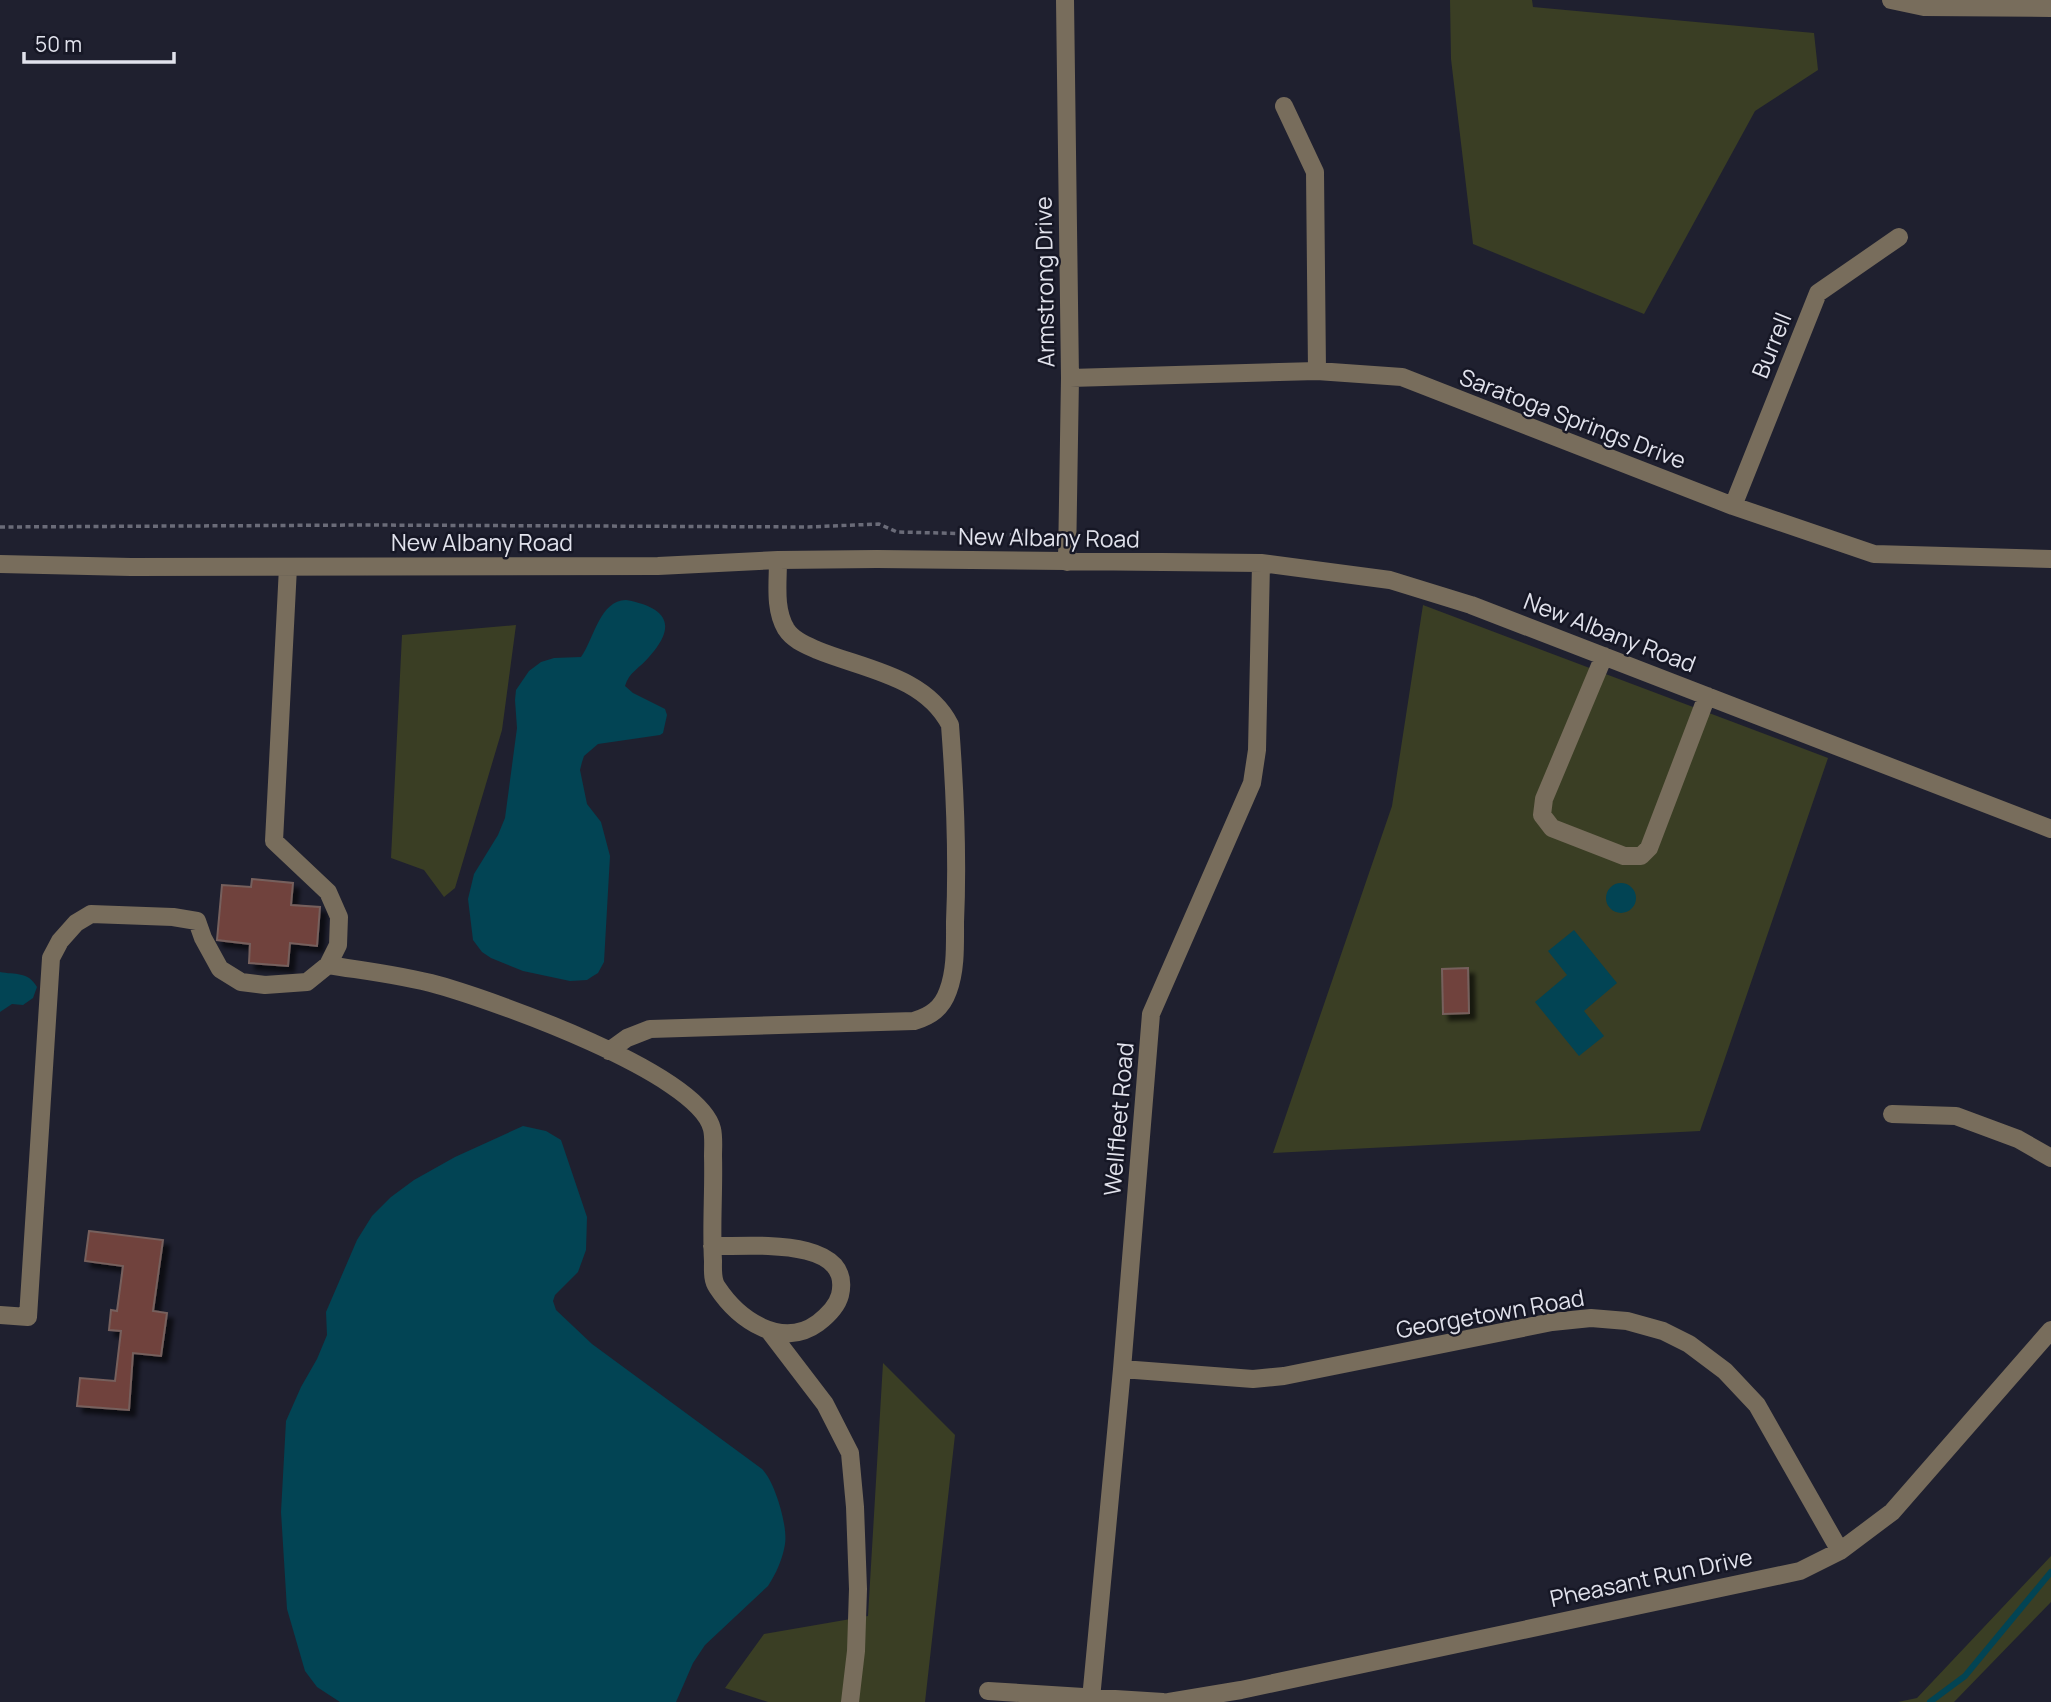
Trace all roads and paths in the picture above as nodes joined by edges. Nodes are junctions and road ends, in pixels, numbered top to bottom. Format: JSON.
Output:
{"nodes":[{"id":1,"x":1065,"y":0,"type":"edge"},
{"id":2,"x":1891,"y":0,"type":"edge"},
{"id":3,"x":2051,"y":8,"type":"edge"},
{"id":4,"x":1284,"y":106,"type":"dead end"},
{"id":5,"x":1899,"y":237,"type":"dead end"},
{"id":6,"x":1317,"y":371,"type":"junction"},
{"id":7,"x":1070,"y":377,"type":"junction"},
{"id":8,"x":1732,"y":506,"type":"junction"},
{"id":9,"x":0,"y":527,"type":"edge"},
{"id":10,"x":1023,"y":535,"type":"dead end"},
{"id":11,"x":2051,"y":559,"type":"edge"},
{"id":12,"x":778,"y":560,"type":"junction"},
{"id":13,"x":1067,"y":562,"type":"junction"},
{"id":14,"x":1261,"y":563,"type":"junction"},
{"id":15,"x":0,"y":564,"type":"edge"},
{"id":16,"x":288,"y":567,"type":"junction"},
{"id":17,"x":1604,"y":656,"type":"junction"},
{"id":18,"x":1707,"y":696,"type":"junction"},
{"id":19,"x":2051,"y":829,"type":"edge"},
{"id":20,"x":328,"y":965,"type":"junction"},
{"id":21,"x":609,"y":1051,"type":"junction"},
{"id":22,"x":1892,"y":1114,"type":"dead end"},
{"id":23,"x":2051,"y":1158,"type":"edge"},
{"id":24,"x":712,"y":1245,"type":"junction"},
{"id":25,"x":0,"y":1315,"type":"edge"},
{"id":26,"x":2051,"y":1330,"type":"edge"},
{"id":27,"x":769,"y":1332,"type":"junction"},
{"id":28,"x":1122,"y":1369,"type":"junction"},
{"id":29,"x":1840,"y":1550,"type":"junction"},
{"id":30,"x":988,"y":1692,"type":"dead end"},
{"id":31,"x":1091,"y":1699,"type":"junction"},
{"id":32,"x":850,"y":1702,"type":"edge"},
{"id":33,"x":1163,"y":1702,"type":"edge"},
{"id":34,"x":1169,"y":1702,"type":"edge"}],
"edges":[{"from":1,"to":7,"type":"street","name":"Armstrong Drive"},
{"from":2,"to":3,"type":"street"},
{"from":4,"to":6,"type":"street"},
{"from":5,"to":8,"type":"street","name":"Burrell"},
{"from":6,"to":7,"type":"street","name":"Saratoga Springs Drive"},
{"from":6,"to":8,"type":"street","name":"Saratoga Springs Drive"},
{"from":7,"to":13,"type":"street","name":"Armstrong Drive"},
{"from":8,"to":11,"type":"street","name":"Saratoga Springs Drive"},
{"from":9,"to":10,"type":"path"},
{"from":12,"to":13,"type":"street","name":"New Albany Road"},
{"from":12,"to":16,"type":"street","name":"New Albany Road"},
{"from":12,"to":21,"type":"street"},
{"from":13,"to":14,"type":"street","name":"New Albany Road"},
{"from":14,"to":17,"type":"street","name":"New Albany Road"},
{"from":14,"to":28,"type":"street","name":"Wellfleet Road"},
{"from":15,"to":16,"type":"street","name":"New Albany Road"},
{"from":16,"to":20,"type":"street"},
{"from":17,"to":18,"type":"street","name":"New Albany Road"},
{"from":17,"to":18,"type":"street"},
{"from":18,"to":19,"type":"street","name":"New Albany Road"},
{"from":20,"to":21,"type":"street"},
{"from":20,"to":25,"type":"street"},
{"from":21,"to":24,"type":"street"},
{"from":22,"to":23,"type":"street"},
{"from":24,"to":27,"type":"street"},
{"from":24,"to":27,"type":"street"},
{"from":26,"to":29,"type":"street","name":"Pheasant Run Drive"},
{"from":27,"to":32,"type":"street"},
{"from":28,"to":29,"type":"street","name":"Georgetown Road"},
{"from":28,"to":31,"type":"street","name":"Wellfleet Road"},
{"from":29,"to":34,"type":"street","name":"Pheasant Run Drive"},
{"from":30,"to":31,"type":"street"},
{"from":31,"to":33,"type":"street"}]}
